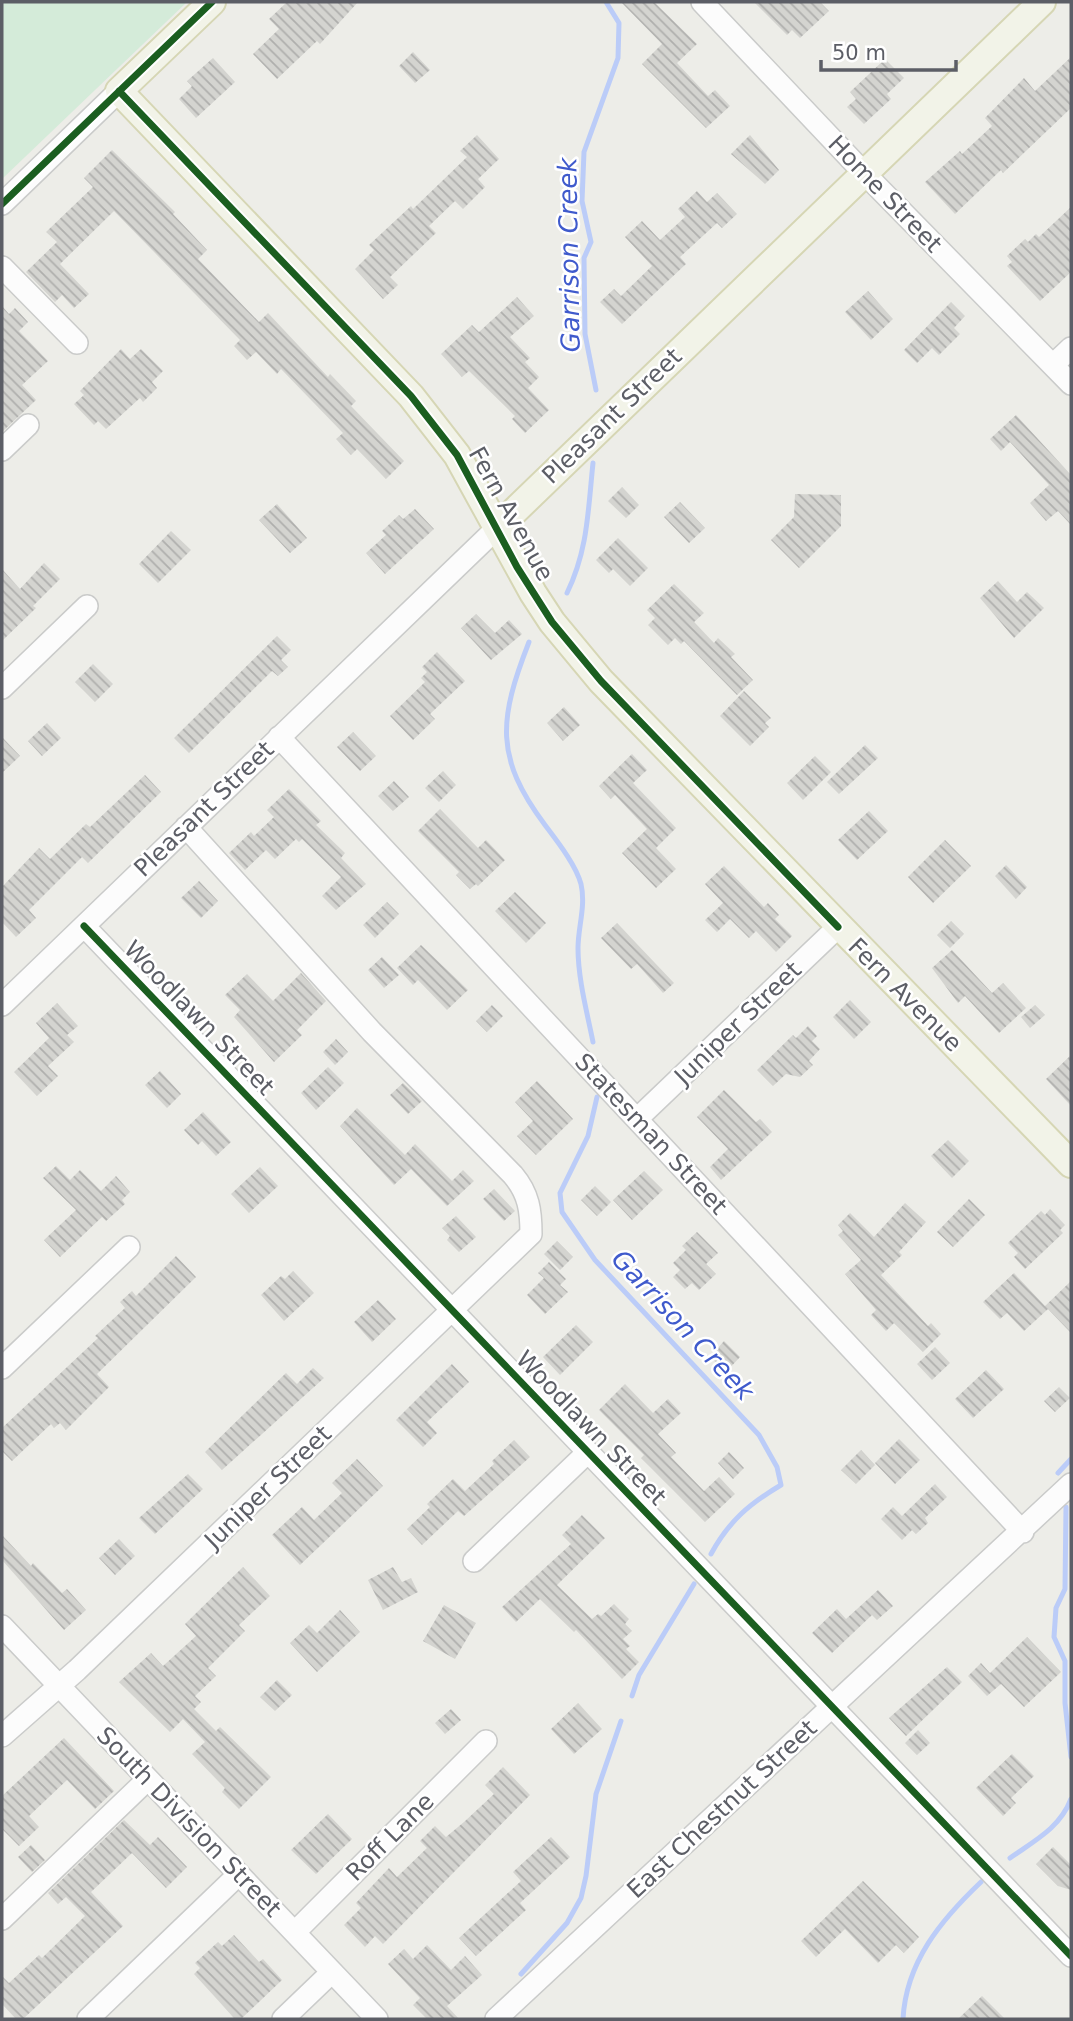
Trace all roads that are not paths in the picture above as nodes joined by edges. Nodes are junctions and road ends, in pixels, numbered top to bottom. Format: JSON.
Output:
{"nodes":[{"id":1,"x":212,"y":2,"type":"edge"},
{"id":2,"x":702,"y":2,"type":"edge"},
{"id":3,"x":1042,"y":2,"type":"edge"},
{"id":4,"x":119,"y":91,"type":"junction"},
{"id":5,"x":864,"y":173,"type":"junction"},
{"id":6,"x":2,"y":204,"type":"edge"},
{"id":7,"x":2,"y":267,"type":"edge"},
{"id":8,"x":77,"y":343,"type":"dead end"},
{"id":9,"x":1071,"y":348,"type":"edge"},
{"id":10,"x":1054,"y":365,"type":"junction"},
{"id":11,"x":1071,"y":384,"type":"edge"},
{"id":12,"x":28,"y":425,"type":"dead end"},
{"id":13,"x":2,"y":450,"type":"edge"},
{"id":14,"x":497,"y":528,"type":"junction"},
{"id":15,"x":87,"y":606,"type":"dead end"},
{"id":16,"x":2,"y":688,"type":"edge"},
{"id":17,"x":279,"y":737,"type":"junction"},
{"id":18,"x":186,"y":827,"type":"junction"},
{"id":19,"x":84,"y":926,"type":"junction"},
{"id":20,"x":838,"y":928,"type":"junction"},
{"id":21,"x":2,"y":1005,"type":"edge"},
{"id":22,"x":637,"y":1119,"type":"junction"},
{"id":23,"x":1071,"y":1164,"type":"edge"},
{"id":24,"x":129,"y":1247,"type":"dead end"},
{"id":25,"x":452,"y":1310,"type":"junction"},
{"id":26,"x":2,"y":1368,"type":"edge"},
{"id":27,"x":588,"y":1452,"type":"junction"},
{"id":28,"x":1071,"y":1484,"type":"edge"},
{"id":29,"x":1023,"y":1532,"type":"junction"},
{"id":30,"x":474,"y":1561,"type":"dead end"},
{"id":31,"x":2,"y":1626,"type":"edge"},
{"id":32,"x":58,"y":1685,"type":"junction"},
{"id":33,"x":833,"y":1707,"type":"junction"},
{"id":34,"x":2,"y":1736,"type":"edge"},
{"id":35,"x":486,"y":1741,"type":"dead end"},
{"id":36,"x":148,"y":1779,"type":"junction"},
{"id":37,"x":238,"y":1875,"type":"junction"},
{"id":38,"x":2,"y":1919,"type":"edge"},
{"id":39,"x":295,"y":1932,"type":"junction"},
{"id":40,"x":1071,"y":1956,"type":"edge"},
{"id":41,"x":332,"y":1972,"type":"junction"},
{"id":42,"x":88,"y":2019,"type":"edge"},
{"id":43,"x":283,"y":2019,"type":"edge"},
{"id":44,"x":377,"y":2019,"type":"edge"},
{"id":45,"x":496,"y":2019,"type":"edge"}],
"edges":[{"from":1,"to":4,"type":"main road"},
{"from":2,"to":5,"type":"street","name":"Home Street"},
{"from":3,"to":5,"type":"main road","name":"Pleasant Street"},
{"from":4,"to":6,"type":"street"},
{"from":4,"to":14,"type":"main road","name":"Fern Avenue"},
{"from":5,"to":10,"type":"street","name":"Home Street"},
{"from":5,"to":14,"type":"main road","name":"Pleasant Street"},
{"from":7,"to":8,"type":"street"},
{"from":9,"to":10,"type":"street"},
{"from":10,"to":11,"type":"street","name":"Home Street"},
{"from":12,"to":13,"type":"street"},
{"from":14,"to":17,"type":"street","name":"Pleasant Street"},
{"from":14,"to":20,"type":"main road","name":"Fern Avenue"},
{"from":15,"to":16,"type":"street"},
{"from":17,"to":18,"type":"street","name":"Pleasant Street"},
{"from":17,"to":22,"type":"street","name":"Statesman Street"},
{"from":18,"to":19,"type":"street","name":"Pleasant Street"},
{"from":18,"to":25,"type":"street","name":"Juniper Street"},
{"from":19,"to":21,"type":"street","name":"Pleasant Street"},
{"from":19,"to":25,"type":"street","name":"Woodlawn Street"},
{"from":20,"to":22,"type":"street","name":"Juniper Street"},
{"from":20,"to":23,"type":"main road","name":"Fern Avenue"},
{"from":22,"to":29,"type":"street","name":"Statesman Street"},
{"from":24,"to":26,"type":"street"},
{"from":25,"to":27,"type":"street","name":"Woodlawn Street"},
{"from":25,"to":32,"type":"street","name":"Juniper Street"},
{"from":27,"to":30,"type":"street"},
{"from":27,"to":33,"type":"street","name":"Woodlawn Street"},
{"from":28,"to":29,"type":"street","name":"East Chestnut Street"},
{"from":29,"to":33,"type":"street","name":"East Chestnut Street"},
{"from":31,"to":32,"type":"street","name":"South Division Street"},
{"from":32,"to":34,"type":"street","name":"Juniper Street"},
{"from":32,"to":36,"type":"street","name":"South Division Street"},
{"from":33,"to":40,"type":"street","name":"Woodlawn Street"},
{"from":33,"to":45,"type":"street","name":"East Chestnut Street"},
{"from":35,"to":39,"type":"street","name":"Roff Lane"},
{"from":36,"to":37,"type":"street","name":"South Division Street"},
{"from":36,"to":38,"type":"street"},
{"from":37,"to":39,"type":"street","name":"South Division Street"},
{"from":37,"to":42,"type":"street"},
{"from":39,"to":41,"type":"street","name":"South Division Street"},
{"from":41,"to":43,"type":"street"},
{"from":41,"to":44,"type":"street","name":"South Division Street"}]}
